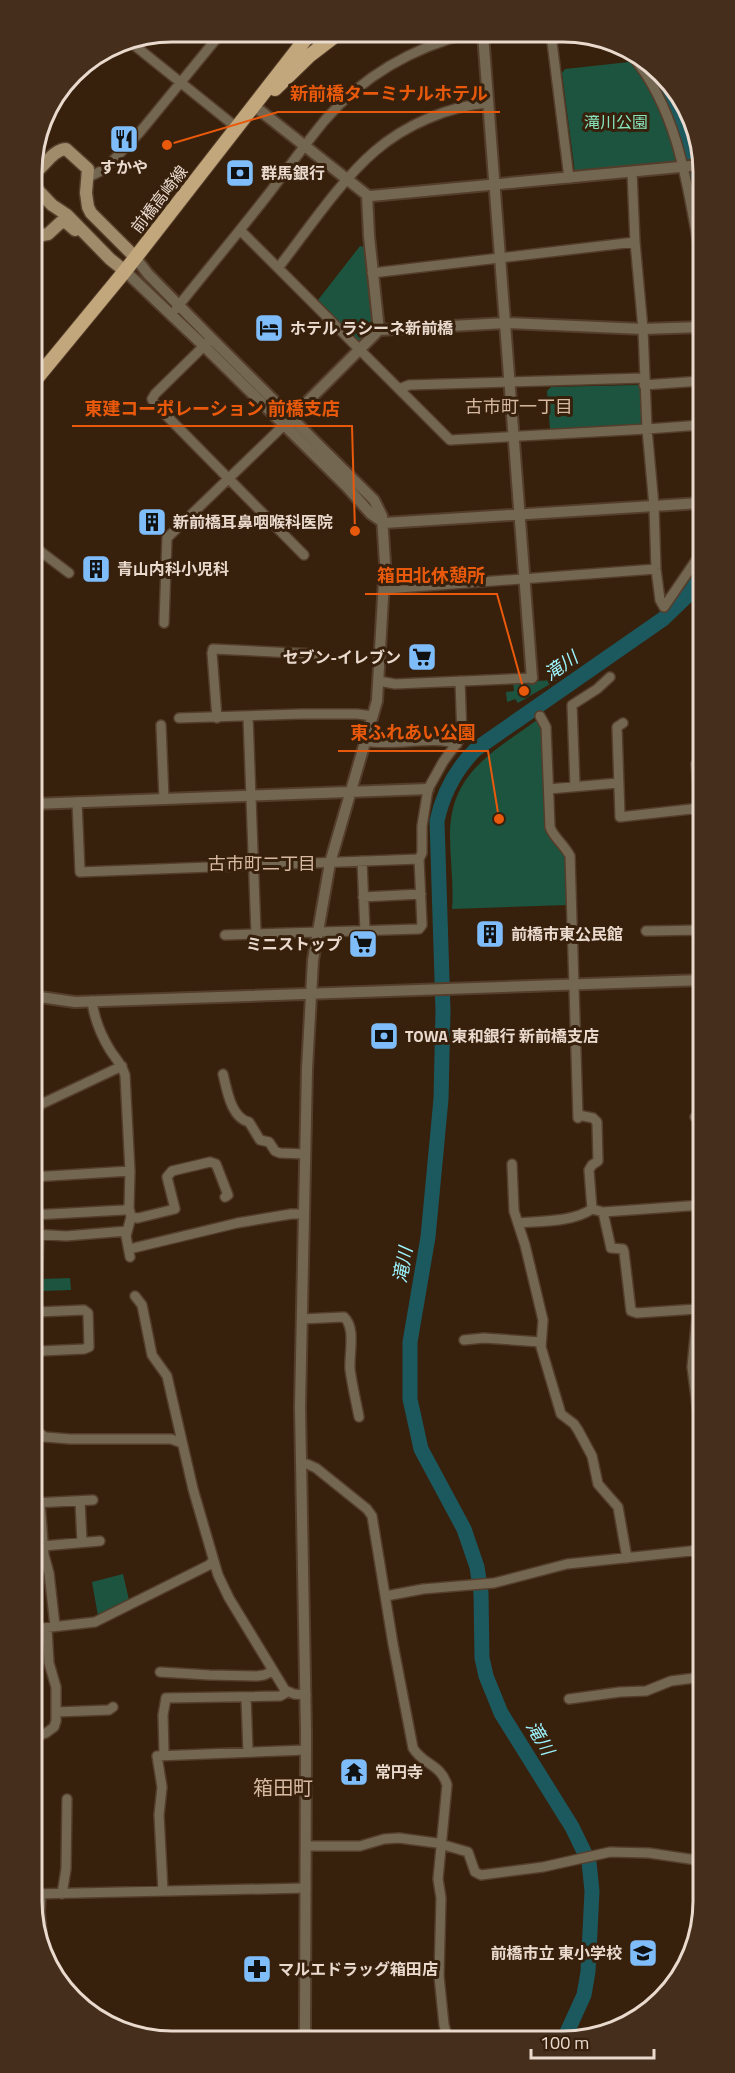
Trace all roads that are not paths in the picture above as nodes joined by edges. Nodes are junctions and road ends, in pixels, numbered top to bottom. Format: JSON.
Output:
{"nodes":[{"id":1,"x":214,"y":42,"type":"edge"},
{"id":2,"x":300,"y":42,"type":"edge"},
{"id":3,"x":327,"y":42,"type":"edge"},
{"id":4,"x":440,"y":42,"type":"edge"},
{"id":5,"x":484,"y":42,"type":"edge"},
{"id":6,"x":552,"y":42,"type":"edge"},
{"id":7,"x":136,"y":47,"type":"edge"},
{"id":8,"x":642,"y":69,"type":"edge"},
{"id":9,"x":180,"y":84,"type":"junction"},
{"id":10,"x":257,"y":101,"type":"junction"},
{"id":11,"x":488,"y":103,"type":"junction"},
{"id":12,"x":236,"y":127,"type":"junction"},
{"id":13,"x":306,"y":146,"type":"junction"},
{"id":14,"x":693,"y":166,"type":"edge"},
{"id":15,"x":42,"y":167,"type":"edge"},
{"id":16,"x":683,"y":167,"type":"junction"},
{"id":17,"x":632,"y":172,"type":"junction"},
{"id":18,"x":89,"y":177,"type":"junction"},
{"id":19,"x":569,"y":178,"type":"junction"},
{"id":20,"x":347,"y":180,"type":"junction"},
{"id":21,"x":496,"y":185,"type":"junction"},
{"id":22,"x":42,"y":195,"type":"edge"},
{"id":23,"x":367,"y":195,"type":"junction"},
{"id":24,"x":693,"y":219,"type":"edge"},
{"id":25,"x":240,"y":231,"type":"junction"},
{"id":26,"x":42,"y":236,"type":"edge"},
{"id":27,"x":635,"y":242,"type":"junction"},
{"id":28,"x":500,"y":256,"type":"junction"},
{"id":29,"x":135,"y":257,"type":"junction"},
{"id":30,"x":110,"y":259,"type":"junction"},
{"id":31,"x":278,"y":268,"type":"junction"},
{"id":32,"x":125,"y":271,"type":"junction"},
{"id":33,"x":372,"y":273,"type":"junction"},
{"id":34,"x":179,"y":305,"type":"junction"},
{"id":35,"x":170,"y":316,"type":"junction"},
{"id":36,"x":506,"y":323,"type":"junction"},
{"id":37,"x":693,"y":327,"type":"edge"},
{"id":38,"x":643,"y":329,"type":"junction"},
{"id":39,"x":379,"y":330,"type":"junction"},
{"id":40,"x":208,"y":342,"type":"junction"},
{"id":41,"x":359,"y":349,"type":"junction"},
{"id":42,"x":42,"y":372,"type":"edge"},
{"id":43,"x":693,"y":381,"type":"edge"},
{"id":44,"x":509,"y":382,"type":"junction"},
{"id":45,"x":644,"y":382,"type":"junction"},
{"id":46,"x":399,"y":389,"type":"junction"},
{"id":47,"x":287,"y":422,"type":"junction"},
{"id":48,"x":693,"y":426,"type":"edge"},
{"id":49,"x":647,"y":429,"type":"junction"},
{"id":50,"x":513,"y":436,"type":"junction"},
{"id":51,"x":230,"y":479,"type":"junction"},
{"id":52,"x":693,"y":504,"type":"edge"},
{"id":53,"x":654,"y":506,"type":"junction"},
{"id":54,"x":520,"y":515,"type":"junction"},
{"id":55,"x":384,"y":524,"type":"junction"},
{"id":56,"x":42,"y":553,"type":"edge"},
{"id":57,"x":304,"y":555,"type":"dead end"},
{"id":58,"x":693,"y":565,"type":"edge"},
{"id":59,"x":656,"y":569,"type":"junction"},
{"id":60,"x":69,"y":573,"type":"dead end"},
{"id":61,"x":524,"y":578,"type":"junction"},
{"id":62,"x":385,"y":589,"type":"junction"},
{"id":63,"x":164,"y":623,"type":"dead end"},
{"id":64,"x":315,"y":654,"type":"dead end"},
{"id":65,"x":610,"y":677,"type":"dead end"},
{"id":66,"x":532,"y":678,"type":"joint"},
{"id":67,"x":379,"y":681,"type":"junction"},
{"id":68,"x":460,"y":681,"type":"junction"},
{"id":69,"x":373,"y":716,"type":"junction"},
{"id":70,"x":540,"y":716,"type":"dead end"},
{"id":71,"x":248,"y":717,"type":"junction"},
{"id":72,"x":179,"y":718,"type":"dead end"},
{"id":73,"x":218,"y":718,"type":"junction"},
{"id":74,"x":623,"y":723,"type":"dead end"},
{"id":75,"x":161,"y":724,"type":"dead end"},
{"id":76,"x":366,"y":741,"type":"junction"},
{"id":77,"x":457,"y":744,"type":"junction"},
{"id":78,"x":618,"y":783,"type":"junction"},
{"id":79,"x":575,"y":786,"type":"junction"},
{"id":80,"x":428,"y":789,"type":"junction"},
{"id":81,"x":549,"y":789,"type":"junction"},
{"id":82,"x":349,"y":793,"type":"junction"},
{"id":83,"x":251,"y":795,"type":"junction"},
{"id":84,"x":164,"y":799,"type":"junction"},
{"id":85,"x":77,"y":802,"type":"junction"},
{"id":86,"x":42,"y":804,"type":"edge"},
{"id":87,"x":693,"y":809,"type":"edge"},
{"id":88,"x":419,"y":859,"type":"junction"},
{"id":89,"x":362,"y":861,"type":"junction"},
{"id":90,"x":330,"y":862,"type":"junction"},
{"id":91,"x":254,"y":865,"type":"junction"},
{"id":92,"x":421,"y":894,"type":"junction"},
{"id":93,"x":363,"y":897,"type":"junction"},
{"id":94,"x":693,"y":930,"type":"edge"},
{"id":95,"x":365,"y":931,"type":"junction"},
{"id":96,"x":646,"y":931,"type":"dead end"},
{"id":97,"x":256,"y":933,"type":"junction"},
{"id":98,"x":317,"y":933,"type":"junction"},
{"id":99,"x":225,"y":935,"type":"dead end"},
{"id":100,"x":693,"y":980,"type":"edge"},
{"id":101,"x":573,"y":985,"type":"junction"},
{"id":102,"x":311,"y":992,"type":"junction"},
{"id":103,"x":42,"y":997,"type":"edge"},
{"id":104,"x":93,"y":1001,"type":"junction"},
{"id":105,"x":122,"y":1066,"type":"junction"},
{"id":106,"x":223,"y":1074,"type":"dead end"},
{"id":107,"x":42,"y":1104,"type":"edge"},
{"id":108,"x":305,"y":1154,"type":"junction"},
{"id":109,"x":512,"y":1164,"type":"dead end"},
{"id":110,"x":130,"y":1171,"type":"junction"},
{"id":111,"x":42,"y":1176,"type":"edge"},
{"id":112,"x":225,"y":1197,"type":"dead end"},
{"id":113,"x":693,"y":1206,"type":"edge"},
{"id":114,"x":592,"y":1209,"type":"junction"},
{"id":115,"x":130,"y":1212,"type":"junction"},
{"id":116,"x":603,"y":1212,"type":"junction"},
{"id":117,"x":303,"y":1214,"type":"junction"},
{"id":118,"x":42,"y":1215,"type":"edge"},
{"id":119,"x":519,"y":1223,"type":"junction"},
{"id":120,"x":127,"y":1231,"type":"junction"},
{"id":121,"x":42,"y":1234,"type":"edge"},
{"id":122,"x":135,"y":1296,"type":"dead end"},
{"id":123,"x":693,"y":1309,"type":"edge"},
{"id":124,"x":42,"y":1312,"type":"edge"},
{"id":125,"x":302,"y":1319,"type":"junction"},
{"id":126,"x":464,"y":1340,"type":"dead end"},
{"id":127,"x":541,"y":1342,"type":"junction"},
{"id":128,"x":42,"y":1351,"type":"edge"},
{"id":129,"x":693,"y":1355,"type":"edge"},
{"id":130,"x":693,"y":1375,"type":"edge"},
{"id":131,"x":359,"y":1417,"type":"dead end"},
{"id":132,"x":42,"y":1435,"type":"edge"},
{"id":133,"x":182,"y":1443,"type":"junction"},
{"id":134,"x":301,"y":1464,"type":"junction"},
{"id":135,"x":93,"y":1500,"type":"dead end"},
{"id":136,"x":80,"y":1501,"type":"junction"},
{"id":137,"x":42,"y":1503,"type":"edge"},
{"id":138,"x":42,"y":1539,"type":"edge"},
{"id":139,"x":100,"y":1541,"type":"dead end"},
{"id":140,"x":82,"y":1542,"type":"junction"},
{"id":141,"x":43,"y":1546,"type":"junction"},
{"id":142,"x":693,"y":1551,"type":"edge"},
{"id":143,"x":627,"y":1558,"type":"junction"},
{"id":144,"x":213,"y":1561,"type":"junction"},
{"id":145,"x":386,"y":1596,"type":"junction"},
{"id":146,"x":51,"y":1627,"type":"junction"},
{"id":147,"x":42,"y":1628,"type":"edge"},
{"id":148,"x":273,"y":1671,"type":"junction"},
{"id":149,"x":160,"y":1672,"type":"dead end"},
{"id":150,"x":693,"y":1680,"type":"edge"},
{"id":151,"x":287,"y":1692,"type":"junction"},
{"id":152,"x":306,"y":1695,"type":"junction"},
{"id":153,"x":246,"y":1697,"type":"junction"},
{"id":154,"x":569,"y":1699,"type":"dead end"},
{"id":155,"x":113,"y":1707,"type":"dead end"},
{"id":156,"x":56,"y":1712,"type":"junction"},
{"id":157,"x":42,"y":1734,"type":"edge"},
{"id":158,"x":306,"y":1750,"type":"junction"},
{"id":159,"x":248,"y":1752,"type":"junction"},
{"id":160,"x":164,"y":1754,"type":"junction"},
{"id":161,"x":67,"y":1799,"type":"dead end"},
{"id":162,"x":307,"y":1846,"type":"junction"},
{"id":163,"x":442,"y":1846,"type":"junction"},
{"id":164,"x":693,"y":1860,"type":"edge"},
{"id":165,"x":306,"y":1888,"type":"junction"},
{"id":166,"x":163,"y":1891,"type":"junction"},
{"id":167,"x":42,"y":1894,"type":"edge"},
{"id":168,"x":62,"y":1894,"type":"junction"},
{"id":169,"x":305,"y":2031,"type":"edge"},
{"id":170,"x":446,"y":2031,"type":"edge"}],
"edges":[{"from":1,"to":9,"type":"street"},
{"from":2,"to":10,"type":"main road","name":"前橋高崎線"},
{"from":3,"to":10,"type":"main road"},
{"from":4,"to":13,"type":"street"},
{"from":5,"to":11,"type":"street"},
{"from":6,"to":19,"type":"street"},
{"from":7,"to":9,"type":"street"},
{"from":8,"to":16,"type":"street"},
{"from":9,"to":12,"type":"street"},
{"from":9,"to":18,"type":"street"},
{"from":10,"to":12,"type":"main road","name":"前橋高崎線"},
{"from":10,"to":13,"type":"street"},
{"from":11,"to":20,"type":"street"},
{"from":11,"to":21,"type":"street"},
{"from":12,"to":29,"type":"main road","name":"前橋高崎線"},
{"from":13,"to":20,"type":"street"},
{"from":13,"to":25,"type":"street"},
{"from":14,"to":16,"type":"street"},
{"from":15,"to":18,"type":"main road"},
{"from":16,"to":17,"type":"street"},
{"from":16,"to":24,"type":"street"},
{"from":17,"to":19,"type":"street"},
{"from":17,"to":27,"type":"street"},
{"from":18,"to":29,"type":"main road"},
{"from":19,"to":21,"type":"street"},
{"from":20,"to":23,"type":"street"},
{"from":20,"to":31,"type":"street"},
{"from":21,"to":23,"type":"street"},
{"from":21,"to":28,"type":"street"},
{"from":22,"to":30,"type":"main road"},
{"from":23,"to":33,"type":"street"},
{"from":25,"to":31,"type":"street"},
{"from":25,"to":34,"type":"street"},
{"from":26,"to":30,"type":"main road"},
{"from":27,"to":28,"type":"street"},
{"from":27,"to":38,"type":"street"},
{"from":28,"to":33,"type":"street"},
{"from":28,"to":36,"type":"street"},
{"from":29,"to":32,"type":"main road","name":"前橋高崎線"},
{"from":29,"to":34,"type":"street"},
{"from":30,"to":32,"type":"main road"},
{"from":31,"to":41,"type":"street"},
{"from":32,"to":35,"type":"street"},
{"from":32,"to":42,"type":"main road","name":"前橋高崎線"},
{"from":33,"to":39,"type":"street"},
{"from":34,"to":35,"type":"street"},
{"from":34,"to":40,"type":"street"},
{"from":35,"to":40,"type":"street"},
{"from":36,"to":38,"type":"street"},
{"from":36,"to":39,"type":"street"},
{"from":36,"to":44,"type":"street"},
{"from":37,"to":38,"type":"street"},
{"from":38,"to":45,"type":"street"},
{"from":39,"to":41,"type":"street"},
{"from":40,"to":47,"type":"street"},
{"from":40,"to":51,"type":"street"},
{"from":41,"to":46,"type":"street"},
{"from":41,"to":47,"type":"street"},
{"from":43,"to":45,"type":"street"},
{"from":44,"to":45,"type":"street"},
{"from":44,"to":46,"type":"street"},
{"from":44,"to":50,"type":"street"},
{"from":45,"to":49,"type":"street"},
{"from":46,"to":50,"type":"street"},
{"from":47,"to":51,"type":"street"},
{"from":47,"to":55,"type":"street"},
{"from":48,"to":49,"type":"street"},
{"from":49,"to":50,"type":"street"},
{"from":49,"to":53,"type":"street"},
{"from":50,"to":54,"type":"street"},
{"from":51,"to":57,"type":"street"},
{"from":51,"to":63,"type":"street"},
{"from":52,"to":53,"type":"street"},
{"from":53,"to":54,"type":"street"},
{"from":53,"to":59,"type":"street"},
{"from":54,"to":55,"type":"street"},
{"from":54,"to":61,"type":"street"},
{"from":55,"to":62,"type":"street"},
{"from":56,"to":60,"type":"street"},
{"from":58,"to":59,"type":"street"},
{"from":59,"to":61,"type":"street"},
{"from":61,"to":62,"type":"street"},
{"from":61,"to":66,"type":"street"},
{"from":62,"to":67,"type":"street"},
{"from":64,"to":73,"type":"street"},
{"from":65,"to":79,"type":"street"},
{"from":66,"to":68,"type":"street"},
{"from":67,"to":68,"type":"street"},
{"from":67,"to":69,"type":"street"},
{"from":68,"to":77,"type":"street"},
{"from":69,"to":71,"type":"street"},
{"from":69,"to":76,"type":"street"},
{"from":70,"to":81,"type":"street"},
{"from":71,"to":73,"type":"street"},
{"from":71,"to":83,"type":"street"},
{"from":72,"to":73,"type":"street"},
{"from":74,"to":78,"type":"street"},
{"from":75,"to":84,"type":"street"},
{"from":76,"to":77,"type":"street"},
{"from":76,"to":82,"type":"street"},
{"from":77,"to":80,"type":"street"},
{"from":78,"to":79,"type":"street"},
{"from":78,"to":87,"type":"street"},
{"from":79,"to":81,"type":"street"},
{"from":80,"to":82,"type":"street"},
{"from":80,"to":88,"type":"street"},
{"from":81,"to":101,"type":"street"},
{"from":82,"to":83,"type":"street"},
{"from":82,"to":90,"type":"street"},
{"from":83,"to":84,"type":"street"},
{"from":83,"to":91,"type":"street"},
{"from":84,"to":85,"type":"street"},
{"from":85,"to":86,"type":"street"},
{"from":85,"to":91,"type":"street"},
{"from":88,"to":89,"type":"street"},
{"from":88,"to":92,"type":"street"},
{"from":89,"to":90,"type":"street"},
{"from":89,"to":93,"type":"street"},
{"from":90,"to":91,"type":"street"},
{"from":90,"to":98,"type":"street"},
{"from":91,"to":97,"type":"street"},
{"from":92,"to":93,"type":"street"},
{"from":92,"to":95,"type":"street"},
{"from":93,"to":95,"type":"street"},
{"from":94,"to":96,"type":"street"},
{"from":95,"to":98,"type":"street"},
{"from":97,"to":98,"type":"street"},
{"from":97,"to":99,"type":"street"},
{"from":98,"to":102,"type":"street"},
{"from":100,"to":101,"type":"street"},
{"from":101,"to":102,"type":"street"},
{"from":101,"to":114,"type":"street"},
{"from":102,"to":104,"type":"street"},
{"from":102,"to":108,"type":"street"},
{"from":103,"to":104,"type":"street"},
{"from":104,"to":105,"type":"street"},
{"from":105,"to":107,"type":"street"},
{"from":105,"to":110,"type":"street"},
{"from":106,"to":108,"type":"street"},
{"from":108,"to":117,"type":"street"},
{"from":109,"to":119,"type":"street"},
{"from":110,"to":111,"type":"street"},
{"from":110,"to":115,"type":"street"},
{"from":112,"to":115,"type":"street"},
{"from":113,"to":116,"type":"street"},
{"from":114,"to":116,"type":"street"},
{"from":114,"to":119,"type":"street"},
{"from":115,"to":118,"type":"street"},
{"from":115,"to":120,"type":"street"},
{"from":116,"to":123,"type":"street"},
{"from":117,"to":120,"type":"street"},
{"from":117,"to":125,"type":"street"},
{"from":119,"to":127,"type":"street"},
{"from":120,"to":121,"type":"street"},
{"from":122,"to":133,"type":"street"},
{"from":124,"to":128,"type":"street"},
{"from":125,"to":131,"type":"street"},
{"from":125,"to":134,"type":"street"},
{"from":126,"to":127,"type":"street"},
{"from":127,"to":143,"type":"street"},
{"from":129,"to":130,"type":"street"},
{"from":132,"to":133,"type":"street"},
{"from":133,"to":144,"type":"street"},
{"from":134,"to":145,"type":"street"},
{"from":134,"to":152,"type":"street"},
{"from":135,"to":136,"type":"street"},
{"from":136,"to":137,"type":"street"},
{"from":136,"to":140,"type":"street"},
{"from":138,"to":141,"type":"street"},
{"from":139,"to":140,"type":"street"},
{"from":140,"to":141,"type":"street"},
{"from":141,"to":146,"type":"street"},
{"from":142,"to":143,"type":"street"},
{"from":143,"to":145,"type":"street"},
{"from":144,"to":146,"type":"street"},
{"from":144,"to":148,"type":"street"},
{"from":145,"to":163,"type":"street"},
{"from":146,"to":147,"type":"street"},
{"from":146,"to":156,"type":"street"},
{"from":148,"to":149,"type":"street"},
{"from":148,"to":151,"type":"street"},
{"from":150,"to":154,"type":"street"},
{"from":151,"to":152,"type":"street"},
{"from":151,"to":153,"type":"street"},
{"from":152,"to":158,"type":"street"},
{"from":153,"to":159,"type":"street"},
{"from":153,"to":160,"type":"street"},
{"from":155,"to":156,"type":"street"},
{"from":156,"to":157,"type":"street"},
{"from":158,"to":159,"type":"street"},
{"from":158,"to":162,"type":"street"},
{"from":159,"to":160,"type":"street"},
{"from":160,"to":166,"type":"street"},
{"from":161,"to":168,"type":"street"},
{"from":162,"to":163,"type":"street"},
{"from":162,"to":165,"type":"street"},
{"from":163,"to":164,"type":"street"},
{"from":163,"to":170,"type":"street"},
{"from":165,"to":166,"type":"street"},
{"from":165,"to":169,"type":"street"},
{"from":166,"to":168,"type":"street"},
{"from":167,"to":168,"type":"street"}]}
